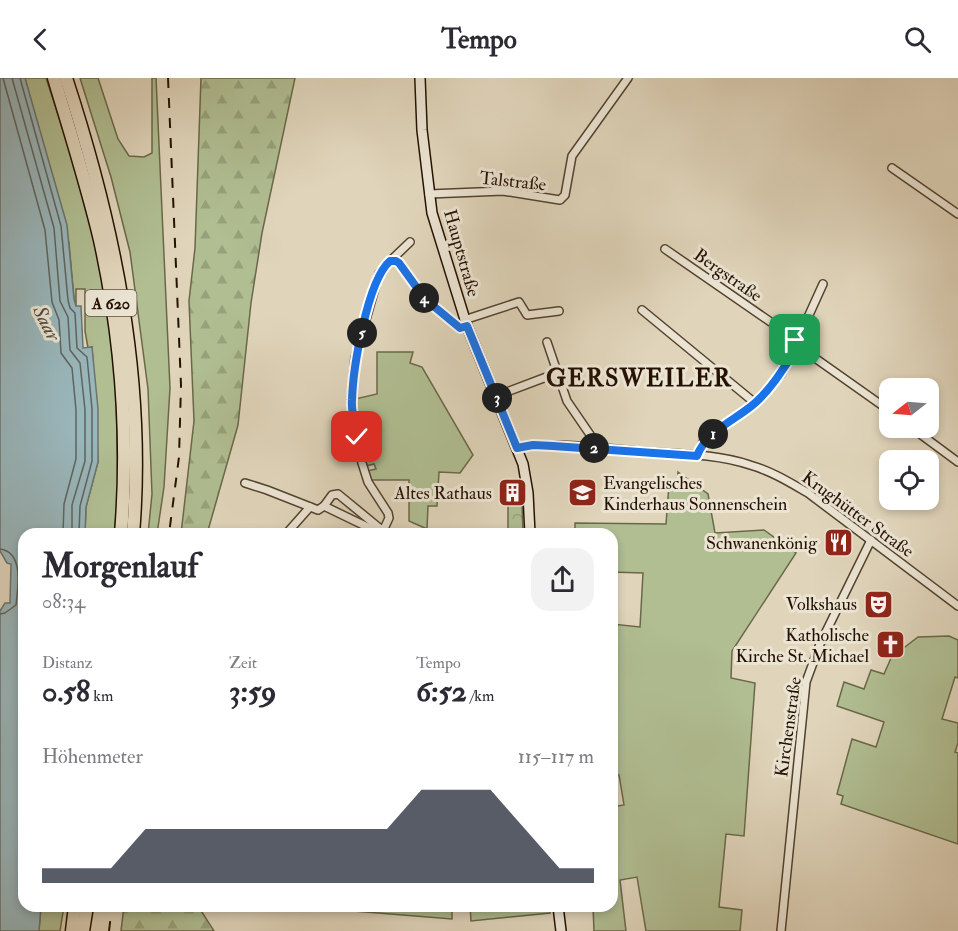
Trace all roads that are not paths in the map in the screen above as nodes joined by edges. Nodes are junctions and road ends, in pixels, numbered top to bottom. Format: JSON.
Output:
{"nodes":[{"id":1,"x":54,"y":78,"type":"edge"},
{"id":2,"x":66,"y":78,"type":"edge"},
{"id":3,"x":420,"y":78,"type":"edge"},
{"id":4,"x":628,"y":78,"type":"edge"},
{"id":5,"x":892,"y":168,"type":"dead end"},
{"id":6,"x":429,"y":194,"type":"junction"},
{"id":7,"x":958,"y":214,"type":"edge"},
{"id":8,"x":410,"y":242,"type":"dead end"},
{"id":9,"x":665,"y":249,"type":"dead end"},
{"id":10,"x":390,"y":261,"type":"junction"},
{"id":11,"x":823,"y":284,"type":"dead end"},
{"id":12,"x":642,"y":310,"type":"dead end"},
{"id":13,"x":560,"y":311,"type":"dead end"},
{"id":14,"x":466,"y":323,"type":"junction"},
{"id":15,"x":547,"y":342,"type":"dead end"},
{"id":16,"x":798,"y":346,"type":"junction"},
{"id":17,"x":557,"y":374,"type":"junction"},
{"id":18,"x":496,"y":396,"type":"junction"},
{"id":19,"x":755,"y":403,"type":"junction"},
{"id":20,"x":879,"y":403,"type":"edge"},
{"id":21,"x":926,"y":438,"type":"edge"},
{"id":22,"x":517,"y":448,"type":"junction"},
{"id":23,"x":594,"y":448,"type":"junction"},
{"id":24,"x":697,"y":456,"type":"junction"},
{"id":25,"x":958,"y":462,"type":"edge"},
{"id":26,"x":245,"y":483,"type":"dead end"},
{"id":27,"x":324,"y":506,"type":"junction"},
{"id":28,"x":310,"y":507,"type":"junction"},
{"id":29,"x":122,"y":528,"type":"edge"},
{"id":30,"x":134,"y":528,"type":"edge"},
{"id":31,"x":291,"y":528,"type":"edge"},
{"id":32,"x":372,"y":528,"type":"edge"},
{"id":33,"x":377,"y":528,"type":"edge"},
{"id":34,"x":385,"y":528,"type":"edge"},
{"id":35,"x":530,"y":528,"type":"edge"},
{"id":36,"x":871,"y":540,"type":"junction"},
{"id":37,"x":958,"y":606,"type":"edge"},
{"id":38,"x":74,"y":912,"type":"edge"},
{"id":39,"x":86,"y":912,"type":"edge"},
{"id":40,"x":559,"y":912,"type":"edge"},
{"id":41,"x":72,"y":931,"type":"edge"},
{"id":42,"x":83,"y":931,"type":"edge"},
{"id":43,"x":561,"y":931,"type":"edge"},
{"id":44,"x":781,"y":931,"type":"edge"}],
"edges":[{"from":1,"to":29,"type":"highway","number":"A 620"},
{"from":2,"to":30,"type":"highway","number":"A 620"},
{"from":3,"to":6,"type":"main road","name":"Hauptstraße"},
{"from":4,"to":6,"type":"street","name":"Talstraße"},
{"from":5,"to":7,"type":"street"},
{"from":6,"to":14,"type":"main road","name":"Hauptstraße"},
{"from":8,"to":10,"type":"street"},
{"from":9,"to":16,"type":"street","name":"Bergstraße"},
{"from":10,"to":14,"type":"street"},
{"from":10,"to":34,"type":"street"},
{"from":11,"to":16,"type":"street"},
{"from":12,"to":19,"type":"street"},
{"from":13,"to":14,"type":"street"},
{"from":14,"to":18,"type":"main road","name":"Hauptstraße"},
{"from":15,"to":17,"type":"street"},
{"from":16,"to":19,"type":"street"},
{"from":16,"to":20,"type":"street","name":"Bergstraße"},
{"from":17,"to":18,"type":"street"},
{"from":17,"to":23,"type":"street"},
{"from":18,"to":22,"type":"main road","name":"Hauptstraße"},
{"from":19,"to":24,"type":"street"},
{"from":21,"to":25,"type":"street"},
{"from":22,"to":23,"type":"street","name":"Krughütter Straße"},
{"from":22,"to":35,"type":"main road","name":"Hauptstraße"},
{"from":23,"to":24,"type":"street","name":"Krughütter Straße"},
{"from":24,"to":36,"type":"street","name":"Krughütter Straße"},
{"from":26,"to":28,"type":"street"},
{"from":27,"to":28,"type":"street"},
{"from":27,"to":32,"type":"street"},
{"from":27,"to":33,"type":"street"},
{"from":28,"to":31,"type":"street"},
{"from":36,"to":37,"type":"street","name":"Krughütter Straße"},
{"from":36,"to":44,"type":"street","name":"Kirchenstraße"},
{"from":38,"to":41,"type":"highway"},
{"from":39,"to":42,"type":"highway"},
{"from":40,"to":43,"type":"main road"}]}
